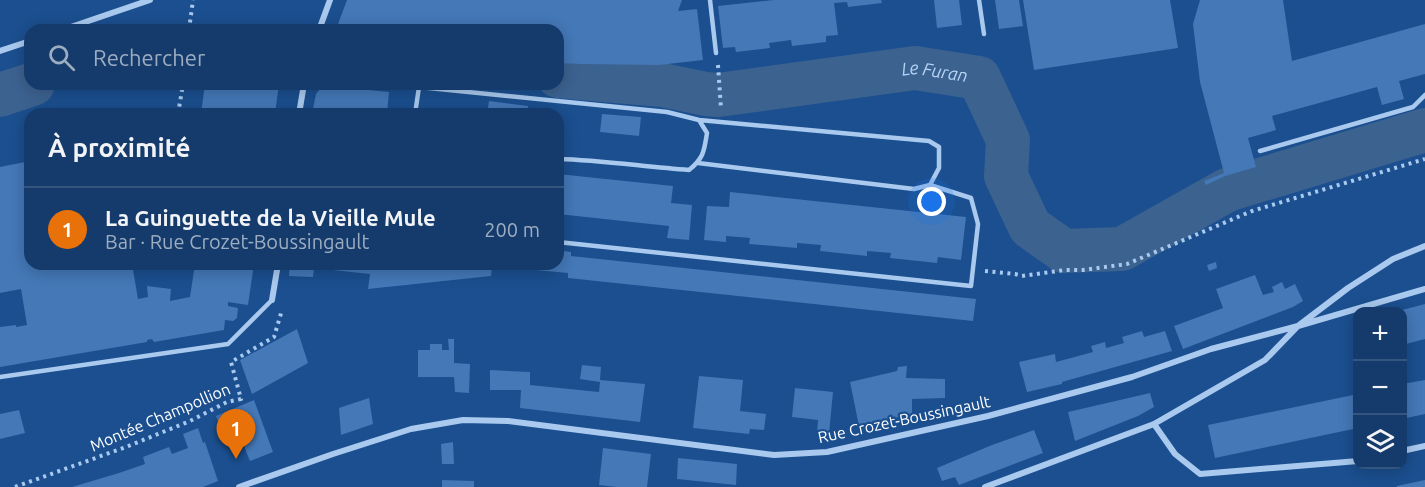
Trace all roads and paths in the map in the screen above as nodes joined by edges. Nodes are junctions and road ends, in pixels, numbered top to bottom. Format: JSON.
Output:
{"nodes":[{"id":1,"x":150,"y":0,"type":"edge"},
{"id":2,"x":193,"y":0,"type":"edge"},
{"id":3,"x":330,"y":0,"type":"edge"},
{"id":4,"x":710,"y":0,"type":"edge"},
{"id":5,"x":979,"y":0,"type":"edge"},
{"id":6,"x":80,"y":24,"type":"edge"},
{"id":7,"x":190,"y":24,"type":"edge"},
{"id":8,"x":321,"y":24,"type":"edge"},
{"id":9,"x":984,"y":34,"type":"dead end"},
{"id":10,"x":24,"y":43,"type":"edge"},
{"id":11,"x":0,"y":51,"type":"edge"},
{"id":12,"x":716,"y":52,"type":"dead end"},
{"id":13,"x":718,"y":71,"type":"dead end"},
{"id":14,"x":182,"y":90,"type":"edge"},
{"id":15,"x":303,"y":90,"type":"edge"},
{"id":16,"x":419,"y":90,"type":"edge"},
{"id":17,"x":449,"y":90,"type":"edge"},
{"id":18,"x":1425,"y":94,"type":"edge"},
{"id":19,"x":721,"y":105,"type":"dead end"},
{"id":20,"x":179,"y":108,"type":"edge"},
{"id":21,"x":300,"y":108,"type":"edge"},
{"id":22,"x":416,"y":108,"type":"edge"},
{"id":23,"x":699,"y":120,"type":"junction"},
{"id":24,"x":1260,"y":151,"type":"dead end"},
{"id":25,"x":564,"y":159,"type":"edge"},
{"id":26,"x":1425,"y":159,"type":"edge"},
{"id":27,"x":698,"y":163,"type":"junction"},
{"id":28,"x":930,"y":185,"type":"junction"},
{"id":29,"x":564,"y":243,"type":"edge"},
{"id":30,"x":1425,"y":246,"type":"edge"},
{"id":31,"x":277,"y":270,"type":"edge"},
{"id":32,"x":972,"y":270,"type":"junction"},
{"id":33,"x":1425,"y":289,"type":"edge"},
{"id":34,"x":272,"y":300,"type":"joint"},
{"id":35,"x":282,"y":308,"type":"dead end"},
{"id":36,"x":1298,"y":326,"type":"junction"},
{"id":37,"x":0,"y":377,"type":"edge"},
{"id":38,"x":1154,"y":424,"type":"junction"},
{"id":39,"x":1425,"y":446,"type":"edge"},
{"id":40,"x":1407,"y":450,"type":"edge"},
{"id":41,"x":1353,"y":461,"type":"edge"},
{"id":42,"x":15,"y":487,"type":"edge"},
{"id":43,"x":239,"y":487,"type":"edge"},
{"id":44,"x":985,"y":487,"type":"edge"}],
"edges":[{"from":1,"to":6,"type":"street"},
{"from":2,"to":7,"type":"path"},
{"from":3,"to":8,"type":"street"},
{"from":4,"to":12,"type":"lane"},
{"from":5,"to":9,"type":"lane"},
{"from":10,"to":11,"type":"street"},
{"from":13,"to":19,"type":"path"},
{"from":14,"to":20,"type":"path"},
{"from":15,"to":21,"type":"street"},
{"from":16,"to":22,"type":"lane"},
{"from":17,"to":23,"type":"lane"},
{"from":18,"to":24,"type":"lane"},
{"from":23,"to":27,"type":"lane"},
{"from":23,"to":28,"type":"lane"},
{"from":25,"to":27,"type":"lane"},
{"from":26,"to":32,"type":"path"},
{"from":27,"to":28,"type":"lane"},
{"from":28,"to":32,"type":"lane"},
{"from":29,"to":32,"type":"lane"},
{"from":30,"to":36,"type":"street"},
{"from":31,"to":34,"type":"street"},
{"from":33,"to":36,"type":"street","name":"Rue Crozet-Boussingault"},
{"from":34,"to":37,"type":"lane"},
{"from":35,"to":42,"type":"path","name":"Montée Champollion"},
{"from":36,"to":38,"type":"street"},
{"from":36,"to":43,"type":"street","name":"Rue Crozet-Boussingault"},
{"from":38,"to":41,"type":"street"},
{"from":38,"to":44,"type":"street"},
{"from":39,"to":40,"type":"street"}]}
